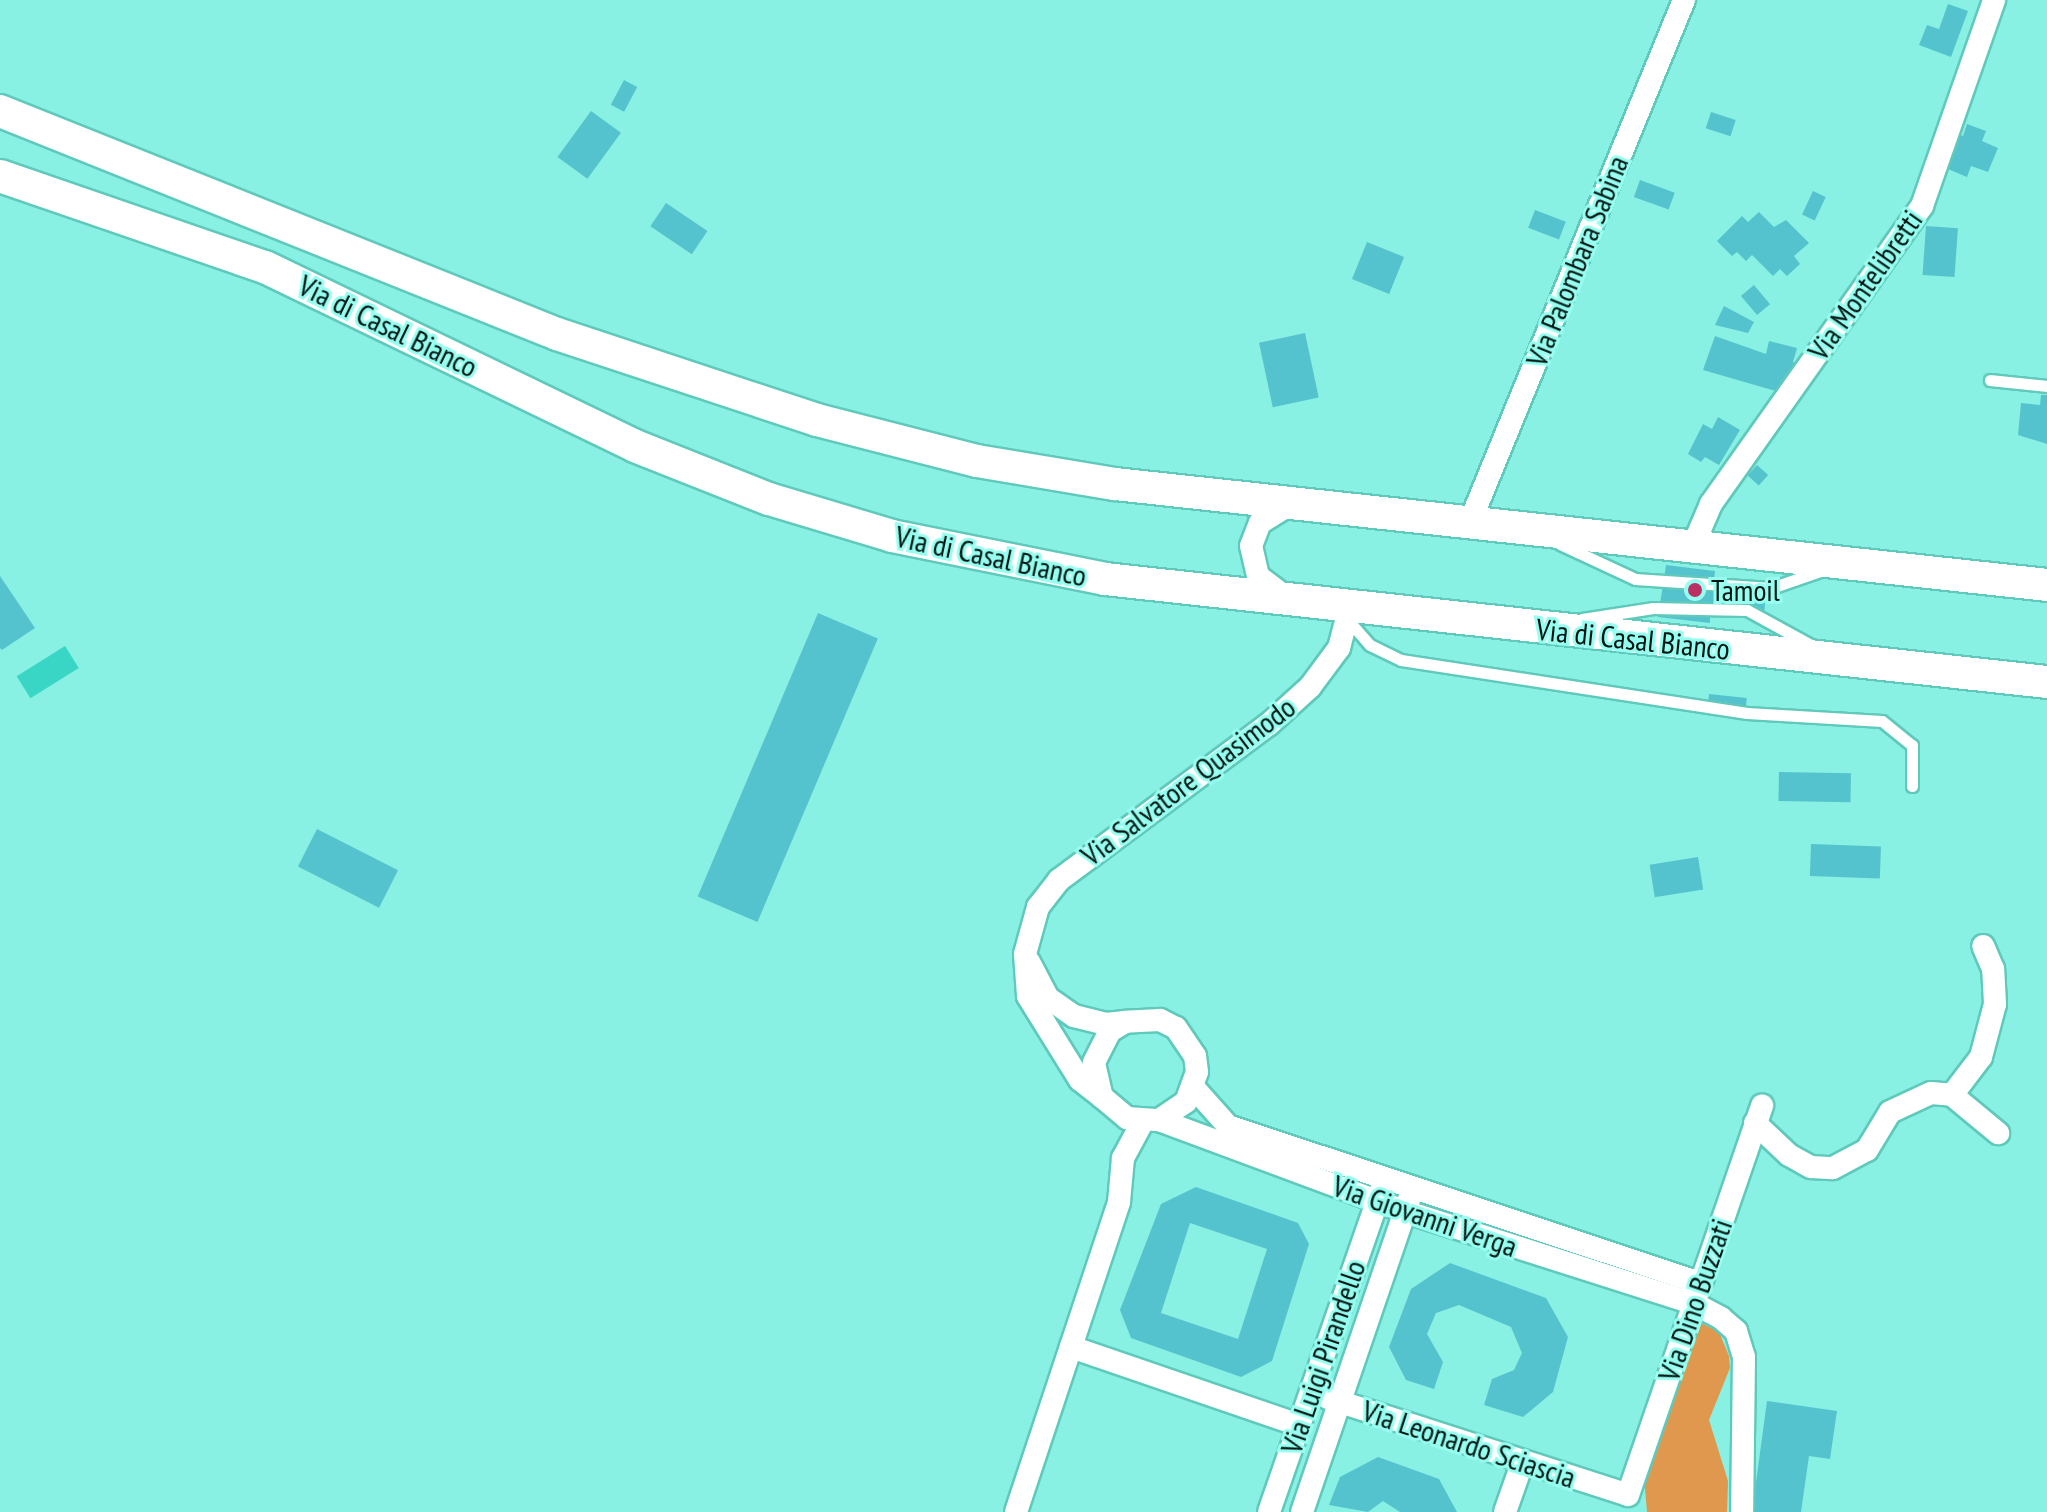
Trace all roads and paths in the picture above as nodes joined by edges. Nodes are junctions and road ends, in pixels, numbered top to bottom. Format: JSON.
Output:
{"nodes":[{"id":1,"x":1684,"y":0,"type":"edge"},
{"id":2,"x":1994,"y":0,"type":"edge"},
{"id":3,"x":0,"y":111,"type":"edge"},
{"id":4,"x":0,"y":176,"type":"edge"},
{"id":5,"x":1990,"y":380,"type":"dead end"},
{"id":6,"x":2047,"y":386,"type":"edge"},
{"id":7,"x":1292,"y":503,"type":"junction"},
{"id":8,"x":1470,"y":522,"type":"junction"},
{"id":9,"x":1528,"y":529,"type":"junction"},
{"id":10,"x":1692,"y":548,"type":"junction"},
{"id":11,"x":1847,"y":562,"type":"junction"},
{"id":12,"x":2047,"y":585,"type":"edge"},
{"id":13,"x":1296,"y":599,"type":"junction"},
{"id":14,"x":1349,"y":613,"type":"junction"},
{"id":15,"x":2047,"y":682,"type":"edge"},
{"id":16,"x":1912,"y":786,"type":"dead end"},
{"id":17,"x":1983,"y":946,"type":"dead end"},
{"id":18,"x":1025,"y":954,"type":"junction"},
{"id":19,"x":1125,"y":1022,"type":"junction"},
{"id":20,"x":1194,"y":1088,"type":"junction"},
{"id":21,"x":1952,"y":1095,"type":"junction"},
{"id":22,"x":1104,"y":1100,"type":"junction"},
{"id":23,"x":1151,"y":1121,"type":"junction"},
{"id":24,"x":1998,"y":1133,"type":"dead end"},
{"id":25,"x":1123,"y":1158,"type":"junction"},
{"id":26,"x":1386,"y":1178,"type":"junction"},
{"id":27,"x":1414,"y":1186,"type":"junction"},
{"id":28,"x":1377,"y":1202,"type":"junction"},
{"id":29,"x":1404,"y":1211,"type":"junction"},
{"id":30,"x":1697,"y":1293,"type":"junction"},
{"id":31,"x":1071,"y":1347,"type":"junction"},
{"id":32,"x":1310,"y":1393,"type":"junction"},
{"id":33,"x":1340,"y":1402,"type":"junction"},
{"id":34,"x":1299,"y":1425,"type":"junction"},
{"id":35,"x":1523,"y":1461,"type":"junction"},
{"id":36,"x":1632,"y":1504,"type":"edge"},
{"id":37,"x":1016,"y":1512,"type":"edge"},
{"id":38,"x":1269,"y":1512,"type":"edge"},
{"id":39,"x":1302,"y":1512,"type":"edge"},
{"id":40,"x":1505,"y":1512,"type":"edge"},
{"id":41,"x":1742,"y":1512,"type":"edge"}],
"edges":[{"from":1,"to":8,"type":"street","name":"Via Palombara Sabina"},
{"from":2,"to":10,"type":"street","name":"Via Montelibretti"},
{"from":3,"to":7,"type":"main road","name":"Via di Casal Bianco"},
{"from":4,"to":13,"type":"main road","name":"Via di Casal Bianco"},
{"from":5,"to":6,"type":"lane"},
{"from":7,"to":8,"type":"main road","name":"Via di Casal Bianco"},
{"from":7,"to":13,"type":"street"},
{"from":8,"to":9,"type":"main road","name":"Via di Casal Bianco"},
{"from":9,"to":10,"type":"main road","name":"Via di Casal Bianco"},
{"from":9,"to":11,"type":"lane"},
{"from":10,"to":11,"type":"main road","name":"Via di Casal Bianco"},
{"from":11,"to":12,"type":"main road","name":"Via di Casal Bianco"},
{"from":13,"to":14,"type":"main road","name":"Via di Casal Bianco"},
{"from":14,"to":15,"type":"main road","name":"Via di Casal Bianco"},
{"from":14,"to":16,"type":"lane"},
{"from":14,"to":18,"type":"street","name":"Via Salvatore Quasimodo"},
{"from":17,"to":21,"type":"street"},
{"from":18,"to":19,"type":"street"},
{"from":18,"to":22,"type":"street","name":"Via Salvatore Quasimodo"},
{"from":19,"to":20,"type":"street"},
{"from":19,"to":22,"type":"street"},
{"from":20,"to":23,"type":"street"},
{"from":20,"to":26,"type":"street","name":"Via Giovanni Verga"},
{"from":21,"to":24,"type":"street"},
{"from":21,"to":30,"type":"street","name":"Via Dino Buzzati"},
{"from":22,"to":23,"type":"street"},
{"from":22,"to":25,"type":"street"},
{"from":23,"to":25,"type":"street"},
{"from":23,"to":28,"type":"street","name":"Via Giovanni Verga"},
{"from":25,"to":31,"type":"street"},
{"from":26,"to":27,"type":"street","name":"Via Giovanni Verga"},
{"from":26,"to":28,"type":"street","name":"Via Luigi Pirandello"},
{"from":27,"to":29,"type":"street","name":"Via Luigi Pirandello"},
{"from":27,"to":30,"type":"street","name":"Via Giovanni Verga"},
{"from":28,"to":29,"type":"street","name":"Via Giovanni Verga"},
{"from":28,"to":32,"type":"street","name":"Via Luigi Pirandello"},
{"from":29,"to":30,"type":"street","name":"Via Giovanni Verga"},
{"from":29,"to":33,"type":"street","name":"Via Luigi Pirandello"},
{"from":30,"to":36,"type":"street","name":"Via Dino Buzzati"},
{"from":30,"to":41,"type":"street"},
{"from":31,"to":34,"type":"street"},
{"from":31,"to":37,"type":"street"},
{"from":32,"to":33,"type":"street","name":"Via Leonardo Sciascia"},
{"from":32,"to":34,"type":"street","name":"Via Luigi Pirandello"},
{"from":33,"to":35,"type":"street","name":"Via Leonardo Sciascia"},
{"from":33,"to":39,"type":"street","name":"Via Luigi Pirandello"},
{"from":34,"to":38,"type":"street","name":"Via Luigi Pirandello"},
{"from":35,"to":36,"type":"street","name":"Via Leonardo Sciascia"},
{"from":35,"to":40,"type":"street"}]}
